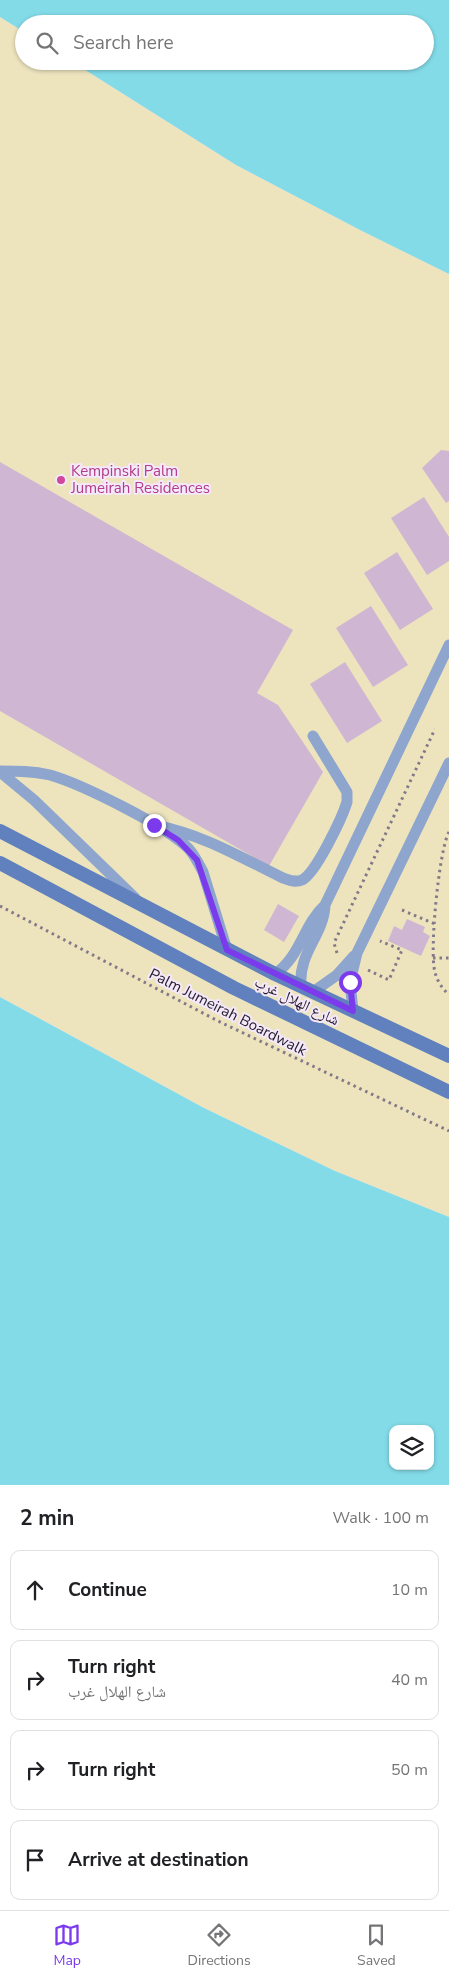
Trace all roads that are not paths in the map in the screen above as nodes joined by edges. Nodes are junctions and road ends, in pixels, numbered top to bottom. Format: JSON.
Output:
{"nodes":[{"id":1,"x":449,"y":645,"type":"edge"},
{"id":2,"x":314,"y":736,"type":"dead end"},
{"id":3,"x":449,"y":763,"type":"edge"},
{"id":4,"x":0,"y":772,"type":"edge"},
{"id":5,"x":154,"y":825,"type":"junction"},
{"id":6,"x":0,"y":831,"type":"edge"},
{"id":7,"x":0,"y":863,"type":"edge"},
{"id":8,"x":325,"y":905,"type":"junction"},
{"id":9,"x":143,"y":906,"type":"junction"},
{"id":10,"x":227,"y":950,"type":"junction"},
{"id":11,"x":357,"y":953,"type":"junction"},
{"id":12,"x":275,"y":974,"type":"junction"},
{"id":13,"x":307,"y":989,"type":"junction"},
{"id":14,"x":353,"y":1011,"type":"junction"},
{"id":15,"x":449,"y":1056,"type":"edge"},
{"id":16,"x":449,"y":1092,"type":"edge"}],
"edges":[{"from":1,"to":8,"type":"lane"},
{"from":2,"to":5,"type":"lane"},
{"from":3,"to":11,"type":"lane"},
{"from":4,"to":5,"type":"lane"},
{"from":4,"to":9,"type":"lane"},
{"from":5,"to":10,"type":"lane"},
{"from":6,"to":9,"type":"main road","name":"شارع الهلال غرب"},
{"from":7,"to":16,"type":"main road","name":"شارع الهلال غرب"},
{"from":8,"to":12,"type":"lane"},
{"from":8,"to":13,"type":"lane"},
{"from":9,"to":10,"type":"main road","name":"شارع الهلال غرب"},
{"from":10,"to":12,"type":"main road","name":"شارع الهلال غرب"},
{"from":11,"to":13,"type":"lane"},
{"from":11,"to":14,"type":"lane"},
{"from":12,"to":13,"type":"main road","name":"شارع الهلال غرب"},
{"from":13,"to":14,"type":"main road","name":"شارع الهلال غرب"},
{"from":14,"to":15,"type":"main road","name":"شارع الهلال غرب"}]}
